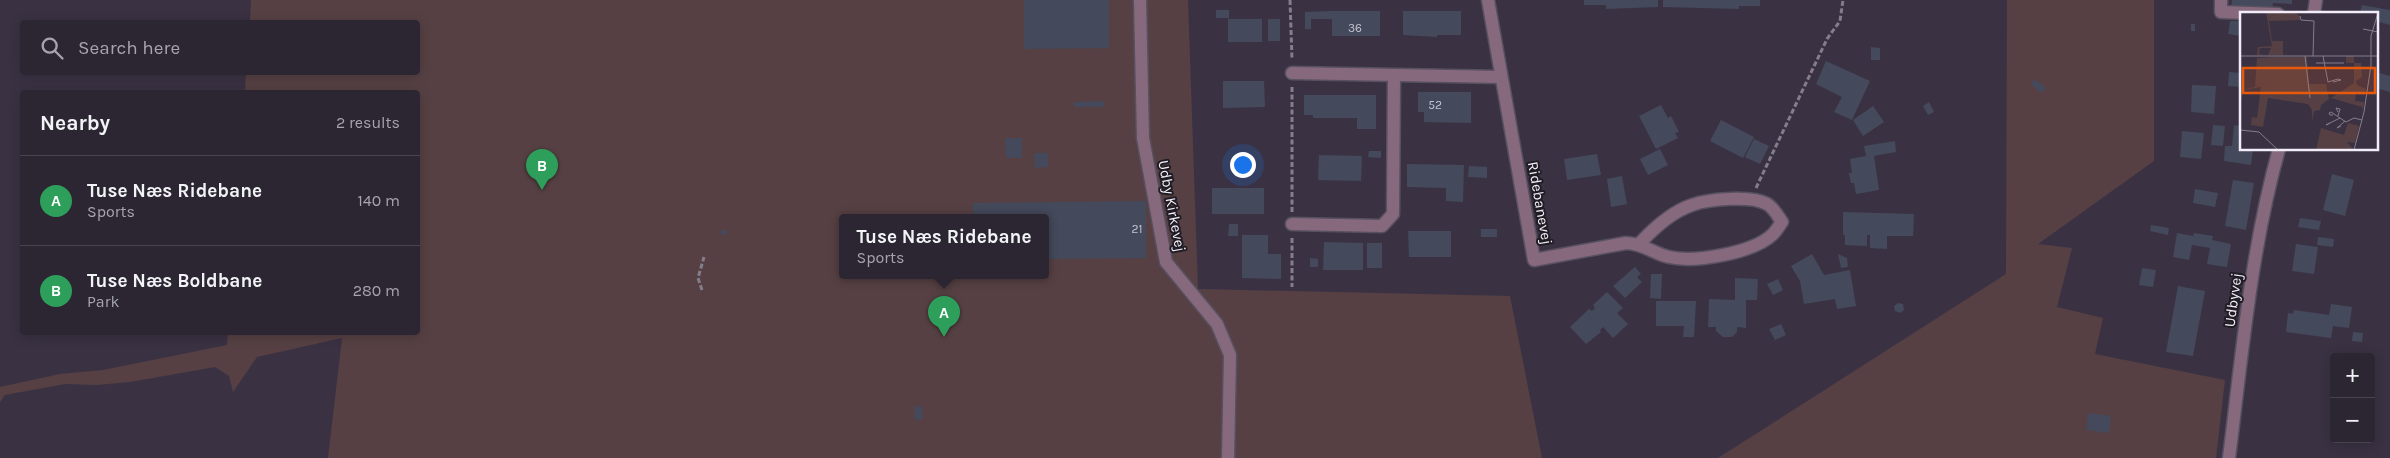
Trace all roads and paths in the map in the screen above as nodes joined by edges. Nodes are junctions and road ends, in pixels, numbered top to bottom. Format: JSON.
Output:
{"nodes":[{"id":1,"x":1140,"y":0,"type":"edge"},
{"id":2,"x":1290,"y":0,"type":"edge"},
{"id":3,"x":1488,"y":0,"type":"edge"},
{"id":4,"x":1843,"y":0,"type":"edge"},
{"id":5,"x":2221,"y":0,"type":"edge"},
{"id":6,"x":2240,"y":13,"type":"edge"},
{"id":7,"x":1292,"y":73,"type":"junction"},
{"id":8,"x":1394,"y":76,"type":"junction"},
{"id":9,"x":1501,"y":77,"type":"junction"},
{"id":10,"x":2279,"y":150,"type":"edge"},
{"id":11,"x":1750,"y":200,"type":"junction"},
{"id":12,"x":1292,"y":224,"type":"junction"},
{"id":13,"x":1640,"y":243,"type":"junction"},
{"id":14,"x":704,"y":257,"type":"dead end"},
{"id":15,"x":1292,"y":287,"type":"dead end"},
{"id":16,"x":702,"y":290,"type":"dead end"},
{"id":17,"x":1228,"y":458,"type":"edge"},
{"id":18,"x":2230,"y":458,"type":"edge"}],
"edges":[{"from":1,"to":17,"type":"street","name":"Udby Kirkevej"},
{"from":2,"to":7,"type":"path"},
{"from":3,"to":9,"type":"street","name":"Ridebanevej"},
{"from":4,"to":11,"type":"path"},
{"from":5,"to":6,"type":"street"},
{"from":7,"to":8,"type":"street"},
{"from":7,"to":12,"type":"path"},
{"from":8,"to":9,"type":"street"},
{"from":8,"to":12,"type":"street"},
{"from":9,"to":13,"type":"street","name":"Ridebanevej"},
{"from":10,"to":18,"type":"street","name":"Udbyvej"},
{"from":11,"to":13,"type":"street"},
{"from":11,"to":13,"type":"street"},
{"from":12,"to":15,"type":"path"},
{"from":14,"to":16,"type":"path"}]}
